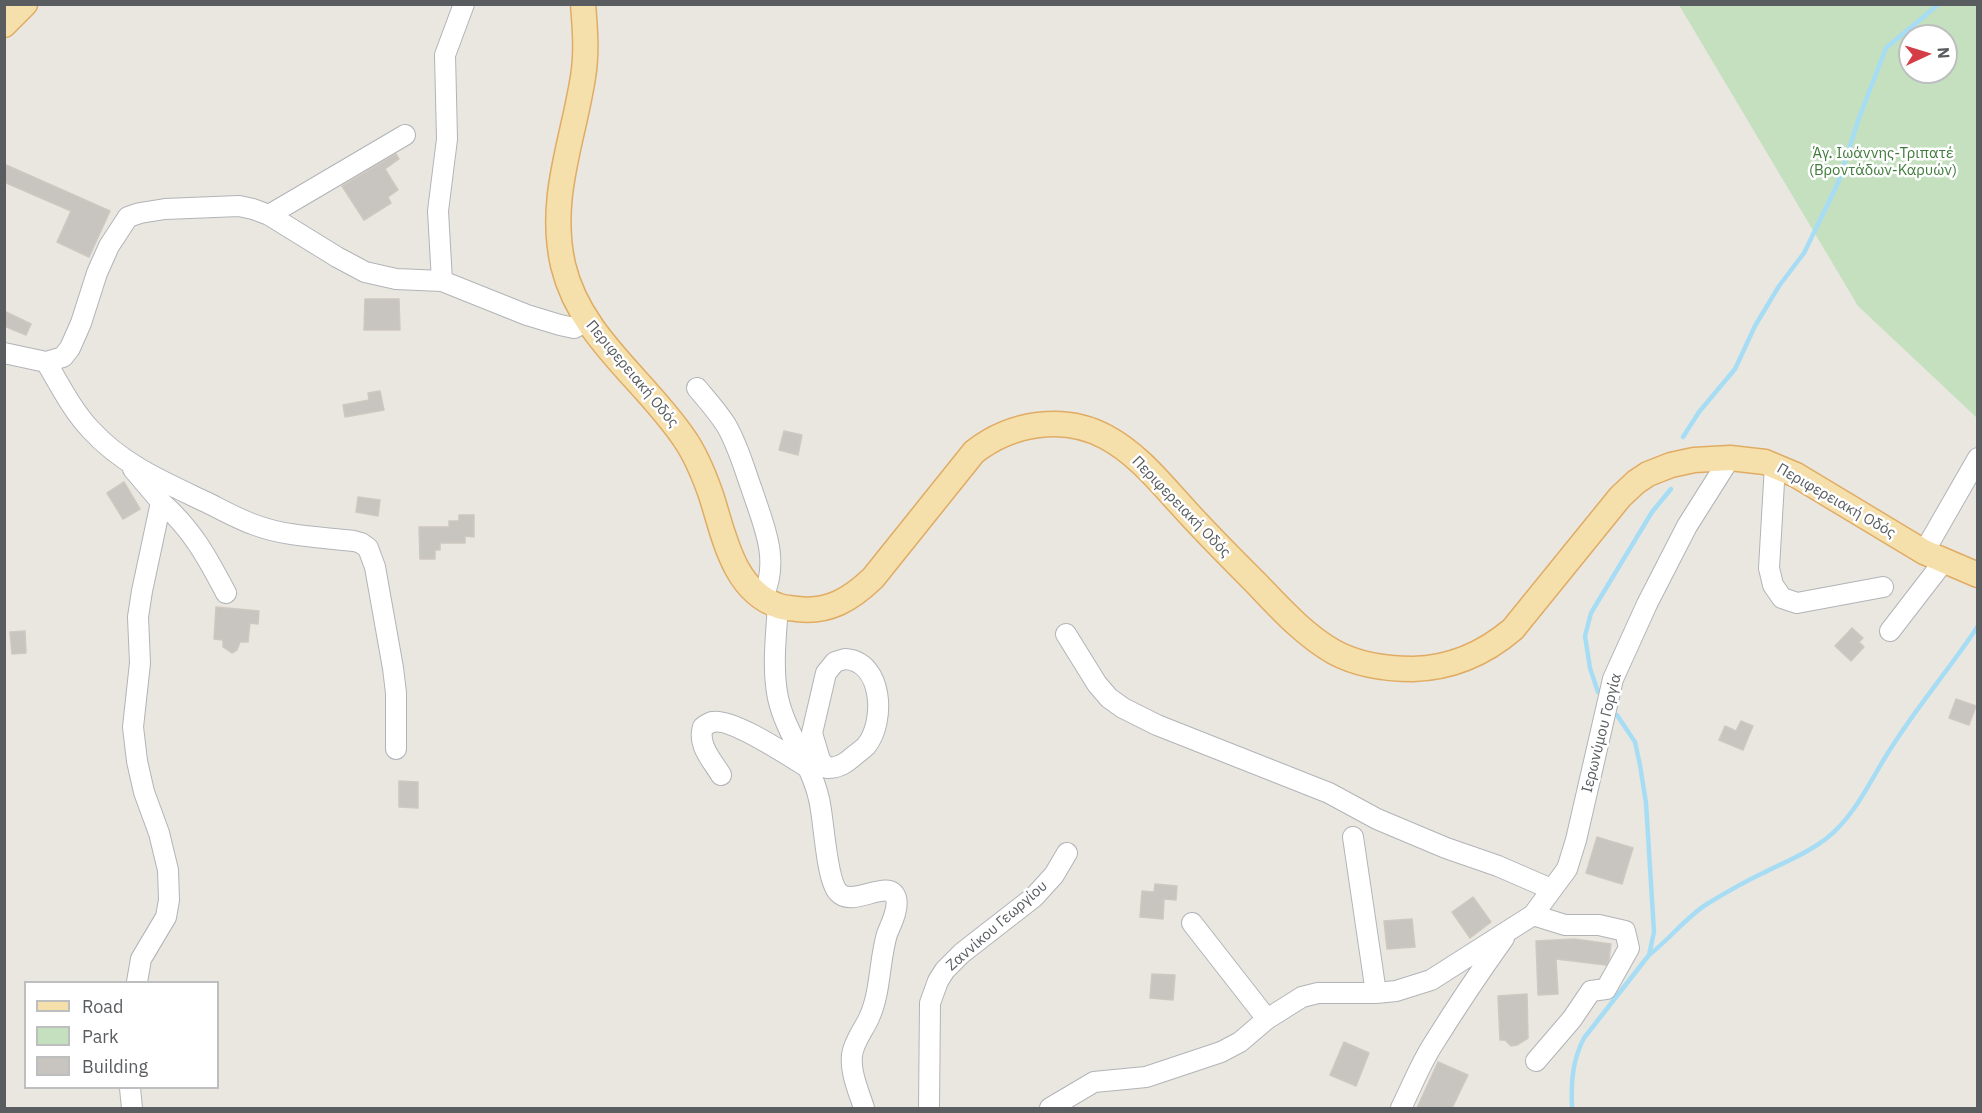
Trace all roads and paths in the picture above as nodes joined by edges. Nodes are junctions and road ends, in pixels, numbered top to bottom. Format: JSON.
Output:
{"nodes":[{"id":1,"x":25,"y":4,"type":"edge"},
{"id":2,"x":464,"y":4,"type":"edge"},
{"id":3,"x":583,"y":4,"type":"edge"},
{"id":4,"x":4,"y":25,"type":"edge"},
{"id":5,"x":405,"y":135,"type":"dead end"},
{"id":6,"x":269,"y":215,"type":"junction"},
{"id":7,"x":442,"y":281,"type":"junction"},
{"id":8,"x":587,"y":321,"type":"junction"},
{"id":9,"x":4,"y":353,"type":"edge"},
{"id":10,"x":46,"y":362,"type":"junction"},
{"id":11,"x":697,"y":388,"type":"dead end"},
{"id":12,"x":1730,"y":458,"type":"junction"},
{"id":13,"x":1977,"y":458,"type":"edge"},
{"id":14,"x":127,"y":463,"type":"junction"},
{"id":15,"x":1775,"y":465,"type":"junction"},
{"id":16,"x":161,"y":502,"type":"junction"},
{"id":17,"x":1934,"y":556,"type":"junction"},
{"id":18,"x":1977,"y":575,"type":"edge"},
{"id":19,"x":1883,"y":587,"type":"dead end"},
{"id":20,"x":226,"y":593,"type":"dead end"},
{"id":21,"x":770,"y":602,"type":"junction"},
{"id":22,"x":1890,"y":631,"type":"dead end"},
{"id":23,"x":1066,"y":634,"type":"dead end"},
{"id":24,"x":812,"y":733,"type":"junction"},
{"id":25,"x":794,"y":740,"type":"junction"},
{"id":26,"x":396,"y":749,"type":"dead end"},
{"id":27,"x":807,"y":767,"type":"junction"},
{"id":28,"x":721,"y":775,"type":"dead end"},
{"id":29,"x":1353,"y":837,"type":"dead end"},
{"id":30,"x":1067,"y":853,"type":"dead end"},
{"id":31,"x":1551,"y":889,"type":"junction"},
{"id":32,"x":1533,"y":915,"type":"junction"},
{"id":33,"x":1192,"y":923,"type":"dead end"},
{"id":34,"x":1509,"y":931,"type":"junction"},
{"id":35,"x":137,"y":981,"type":"edge"},
{"id":36,"x":1376,"y":993,"type":"junction"},
{"id":37,"x":1268,"y":1019,"type":"junction"},
{"id":38,"x":1536,"y":1061,"type":"dead end"},
{"id":39,"x":130,"y":1089,"type":"edge"},
{"id":40,"x":132,"y":1108,"type":"edge"},
{"id":41,"x":864,"y":1108,"type":"edge"},
{"id":42,"x":928,"y":1108,"type":"edge"},
{"id":43,"x":1050,"y":1108,"type":"edge"},
{"id":44,"x":1401,"y":1108,"type":"edge"}],
"edges":[{"from":1,"to":4,"type":"main road"},
{"from":2,"to":7,"type":"street"},
{"from":3,"to":8,"type":"main road","name":"Περιφερειακή Οδός"},
{"from":5,"to":6,"type":"street"},
{"from":6,"to":7,"type":"street"},
{"from":6,"to":10,"type":"street"},
{"from":7,"to":8,"type":"street"},
{"from":8,"to":21,"type":"main road","name":"Περιφερειακή Οδός"},
{"from":9,"to":10,"type":"street"},
{"from":10,"to":14,"type":"street"},
{"from":11,"to":21,"type":"street"},
{"from":12,"to":15,"type":"main road","name":"Περιφερειακή Οδός"},
{"from":12,"to":21,"type":"main road","name":"Περιφερειακή Οδός"},
{"from":12,"to":31,"type":"street","name":"Ιερωνύμου Γοργία"},
{"from":13,"to":17,"type":"street"},
{"from":14,"to":16,"type":"street"},
{"from":14,"to":26,"type":"street"},
{"from":15,"to":17,"type":"main road","name":"Περιφερειακή Οδός"},
{"from":15,"to":19,"type":"street"},
{"from":16,"to":20,"type":"street"},
{"from":16,"to":35,"type":"street"},
{"from":17,"to":18,"type":"main road","name":"Περιφερειακή Οδός"},
{"from":17,"to":22,"type":"street"},
{"from":21,"to":25,"type":"street"},
{"from":23,"to":31,"type":"street"},
{"from":24,"to":24,"type":"street"},
{"from":24,"to":25,"type":"street"},
{"from":25,"to":27,"type":"street"},
{"from":27,"to":28,"type":"street"},
{"from":27,"to":41,"type":"street"},
{"from":29,"to":36,"type":"street"},
{"from":30,"to":42,"type":"street","name":"Ζαννίκου Γεωργίου"},
{"from":31,"to":32,"type":"street","name":"Ιερωνύμου Γοργία"},
{"from":32,"to":34,"type":"street"},
{"from":32,"to":38,"type":"street"},
{"from":33,"to":37,"type":"street"},
{"from":34,"to":36,"type":"street"},
{"from":34,"to":44,"type":"street"},
{"from":36,"to":37,"type":"street"},
{"from":37,"to":43,"type":"street"},
{"from":39,"to":40,"type":"street"}]}
